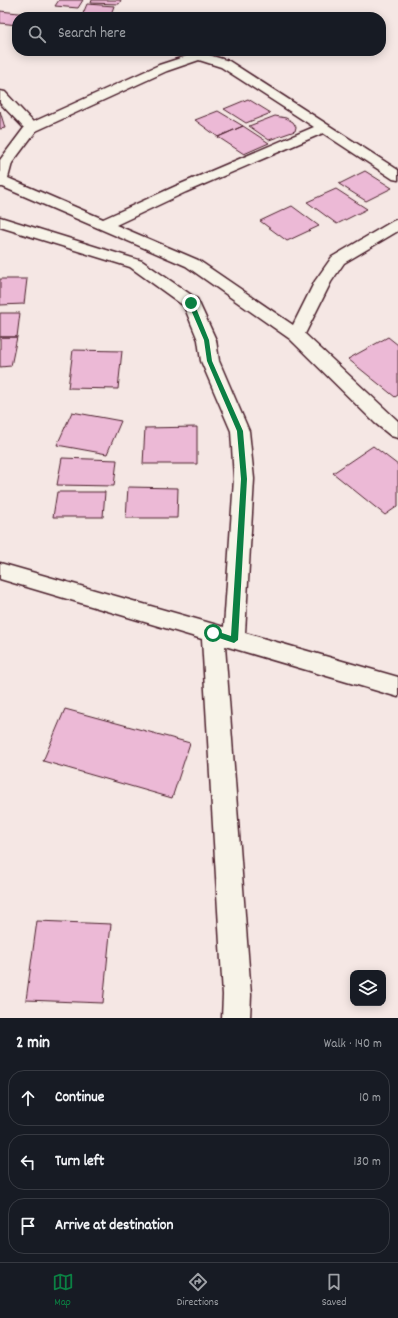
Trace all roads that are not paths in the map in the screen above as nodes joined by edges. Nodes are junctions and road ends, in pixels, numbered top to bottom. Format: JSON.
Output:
{"nodes":[{"id":1,"x":0,"y":95,"type":"edge"},
{"id":2,"x":31,"y":128,"type":"junction"},
{"id":3,"x":324,"y":128,"type":"junction"},
{"id":4,"x":398,"y":176,"type":"edge"},
{"id":5,"x":1,"y":182,"type":"edge"},
{"id":6,"x":0,"y":222,"type":"edge"},
{"id":7,"x":398,"y":224,"type":"edge"},
{"id":8,"x":103,"y":225,"type":"junction"},
{"id":9,"x":296,"y":335,"type":"junction"},
{"id":10,"x":398,"y":431,"type":"edge"},
{"id":11,"x":0,"y":571,"type":"edge"},
{"id":12,"x":224,"y":636,"type":"junction"},
{"id":13,"x":398,"y":687,"type":"edge"},
{"id":14,"x":236,"y":1018,"type":"edge"}],
"edges":[{"from":1,"to":2,"type":"street"},
{"from":2,"to":3,"type":"street"},
{"from":2,"to":5,"type":"street"},
{"from":3,"to":4,"type":"street"},
{"from":3,"to":8,"type":"street"},
{"from":5,"to":8,"type":"street"},
{"from":6,"to":12,"type":"street"},
{"from":7,"to":9,"type":"street"},
{"from":8,"to":9,"type":"street"},
{"from":9,"to":10,"type":"street"},
{"from":11,"to":12,"type":"street"},
{"from":12,"to":13,"type":"street"},
{"from":12,"to":14,"type":"street"}]}
